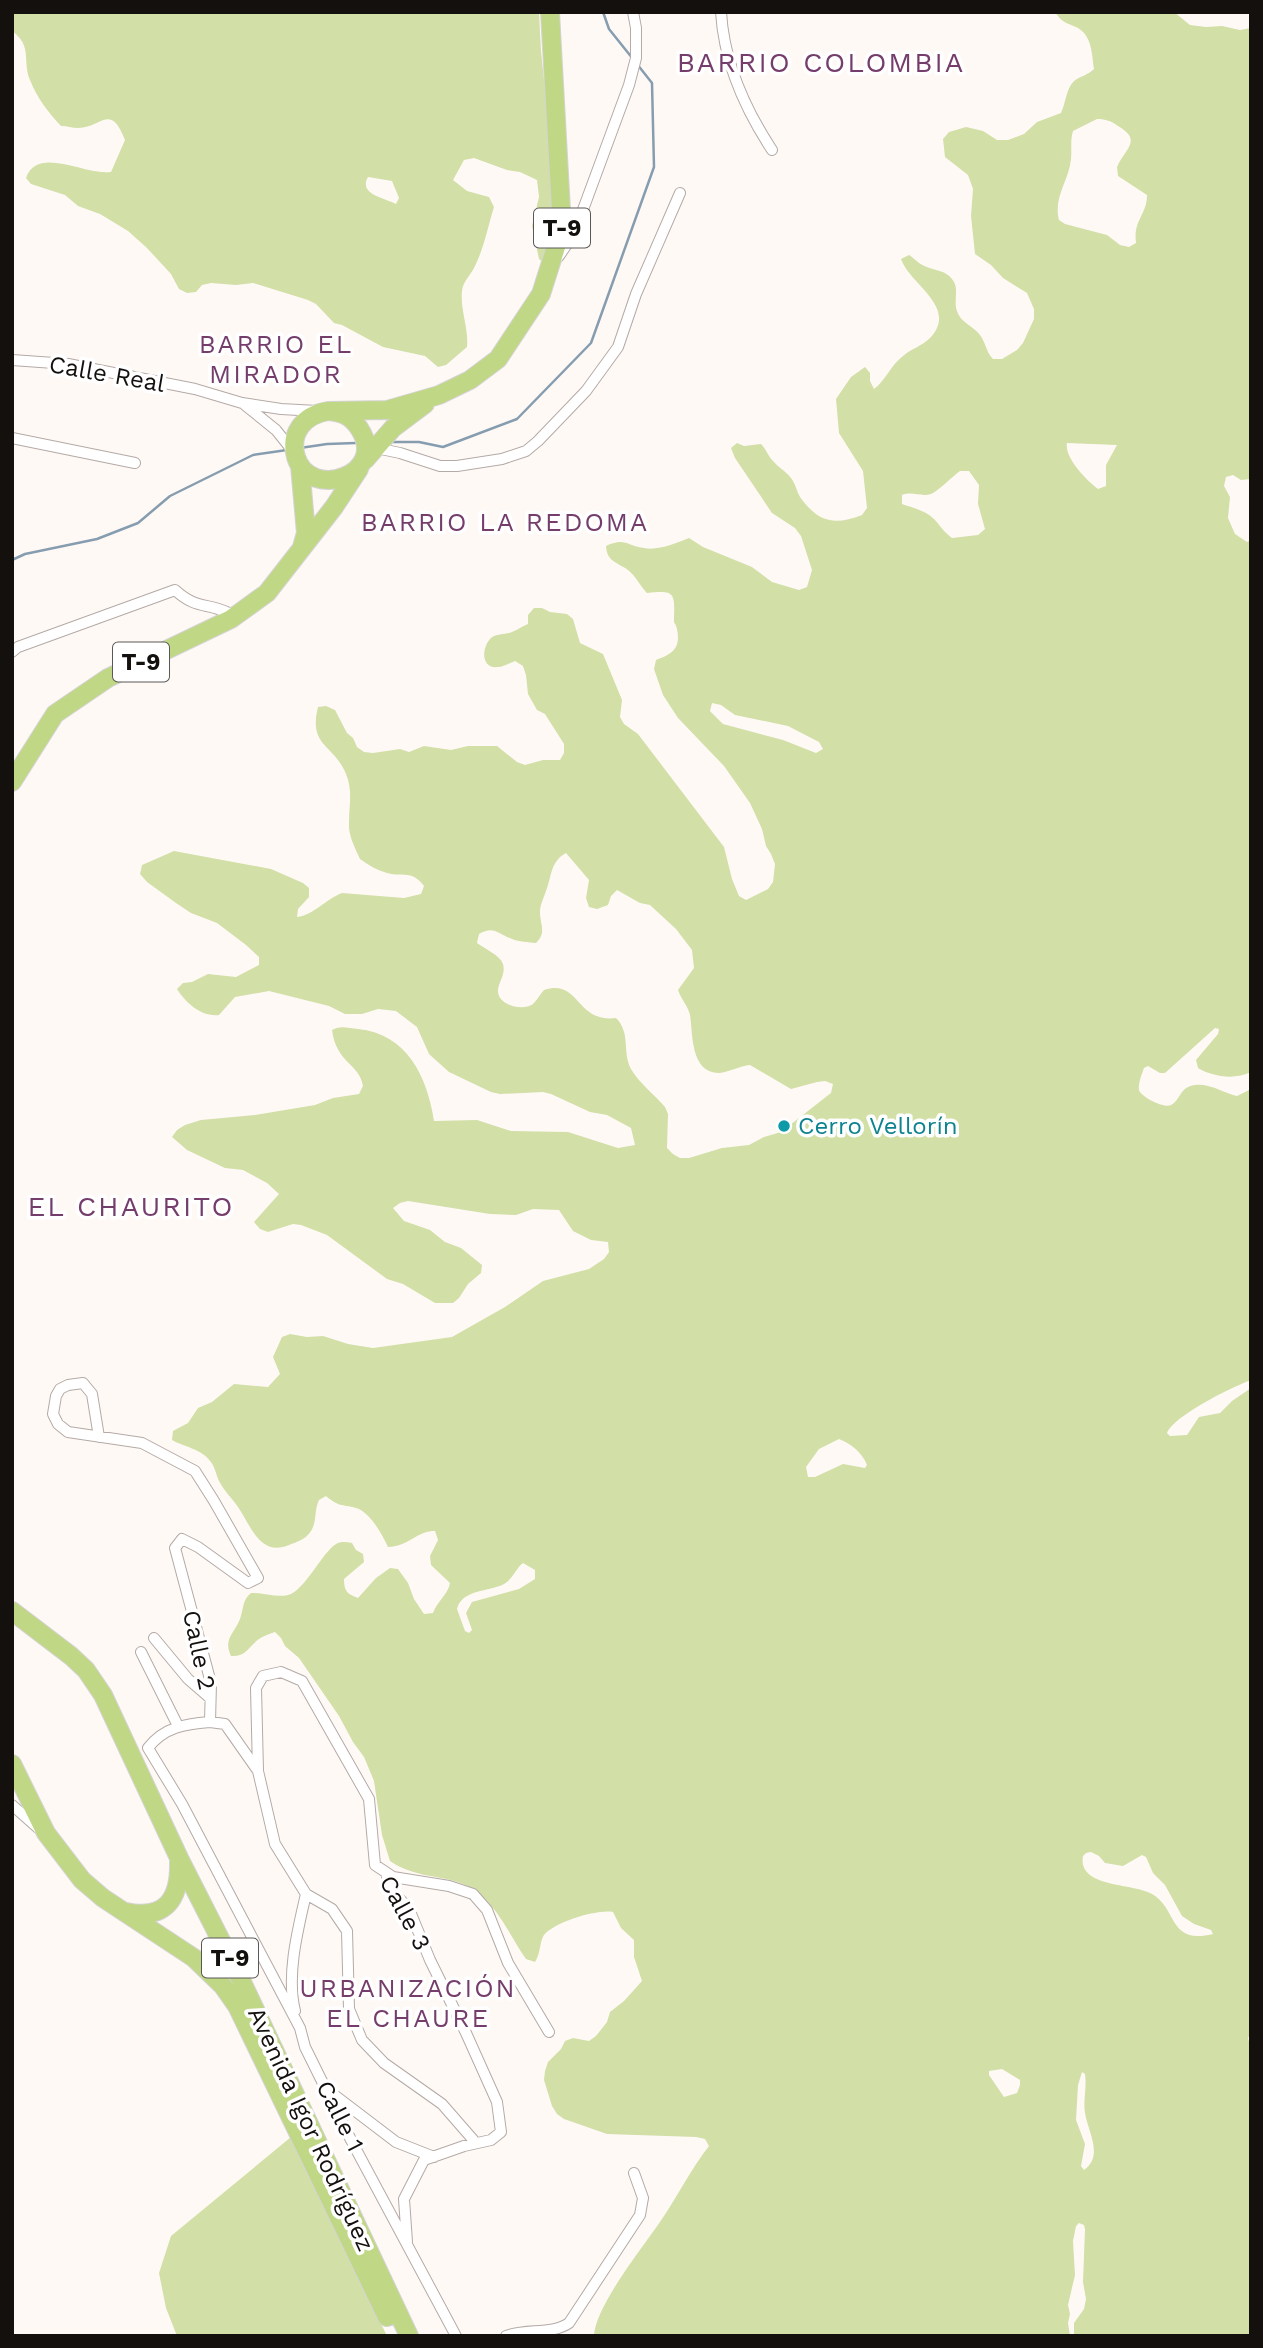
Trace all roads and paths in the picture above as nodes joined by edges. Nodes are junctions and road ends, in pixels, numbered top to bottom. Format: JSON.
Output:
{"nodes":[{"id":1,"x":550,"y":12,"type":"edge"},
{"id":2,"x":633,"y":12,"type":"edge"},
{"id":3,"x":721,"y":12,"type":"edge"},
{"id":4,"x":772,"y":150,"type":"dead end"},
{"id":5,"x":680,"y":193,"type":"dead end"},
{"id":6,"x":550,"y":272,"type":"junction"},
{"id":7,"x":12,"y":360,"type":"edge"},
{"id":8,"x":439,"y":394,"type":"junction"},
{"id":9,"x":242,"y":403,"type":"junction"},
{"id":10,"x":328,"y":411,"type":"junction"},
{"id":11,"x":12,"y":438,"type":"edge"},
{"id":12,"x":368,"y":451,"type":"junction"},
{"id":13,"x":298,"y":461,"type":"junction"},
{"id":14,"x":135,"y":463,"type":"dead end"},
{"id":15,"x":291,"y":565,"type":"junction"},
{"id":16,"x":231,"y":619,"type":"junction"},
{"id":17,"x":12,"y":652,"type":"edge"},
{"id":18,"x":12,"y":782,"type":"edge"},
{"id":19,"x":99,"y":1437,"type":"junction"},
{"id":20,"x":12,"y":1611,"type":"edge"},
{"id":21,"x":12,"y":1622,"type":"edge"},
{"id":22,"x":154,"y":1637,"type":"dead end"},
{"id":23,"x":62,"y":1648,"type":"junction"},
{"id":24,"x":141,"y":1652,"type":"dead end"},
{"id":25,"x":211,"y":1698,"type":"junction"},
{"id":26,"x":210,"y":1722,"type":"junction"},
{"id":27,"x":178,"y":1726,"type":"junction"},
{"id":28,"x":12,"y":1764,"type":"edge"},
{"id":29,"x":258,"y":1771,"type":"junction"},
{"id":30,"x":12,"y":1805,"type":"edge"},
{"id":31,"x":54,"y":1845,"type":"junction"},
{"id":32,"x":179,"y":1858,"type":"junction"},
{"id":33,"x":387,"y":1873,"type":"junction"},
{"id":34,"x":306,"y":1894,"type":"junction"},
{"id":35,"x":122,"y":1911,"type":"junction"},
{"id":36,"x":300,"y":2028,"type":"junction"},
{"id":37,"x":549,"y":2032,"type":"dead end"},
{"id":38,"x":326,"y":2088,"type":"junction"},
{"id":39,"x":476,"y":2143,"type":"junction"},
{"id":40,"x":434,"y":2157,"type":"junction"},
{"id":41,"x":634,"y":2173,"type":"dead end"},
{"id":42,"x":407,"y":2242,"type":"junction"},
{"id":43,"x":396,"y":2336,"type":"edge"},
{"id":44,"x":409,"y":2336,"type":"edge"},
{"id":45,"x":456,"y":2336,"type":"edge"},
{"id":46,"x":506,"y":2336,"type":"edge"}],
"edges":[{"from":1,"to":6,"type":"highway","number":"T-9"},
{"from":2,"to":6,"type":"street"},
{"from":3,"to":4,"type":"street"},
{"from":5,"to":12,"type":"street"},
{"from":6,"to":8,"type":"highway","number":"T-9"},
{"from":7,"to":9,"type":"street","name":"Calle Real"},
{"from":8,"to":10,"type":"highway","number":"T-9"},
{"from":8,"to":12,"type":"highway","number":"T-9"},
{"from":9,"to":10,"type":"street"},
{"from":9,"to":13,"type":"street"},
{"from":10,"to":12,"type":"highway"},
{"from":10,"to":13,"type":"highway","number":"T-9"},
{"from":11,"to":14,"type":"street"},
{"from":12,"to":13,"type":"highway","number":"T-9"},
{"from":12,"to":15,"type":"highway","number":"T-9"},
{"from":13,"to":15,"type":"highway","number":"T-9"},
{"from":15,"to":16,"type":"highway","number":"T-9"},
{"from":16,"to":17,"type":"street"},
{"from":16,"to":18,"type":"highway","number":"T-9"},
{"from":19,"to":19,"type":"street","name":"Calle 2"},
{"from":19,"to":25,"type":"street","name":"Calle 2"},
{"from":20,"to":23,"type":"highway","name":"Avenida Igor Rodríguez","number":"T-9"},
{"from":21,"to":23,"type":"highway","number":"T-9"},
{"from":22,"to":25,"type":"street"},
{"from":23,"to":32,"type":"highway","name":"Avenida Igor Rodríguez","number":"T-9"},
{"from":24,"to":27,"type":"street"},
{"from":25,"to":26,"type":"street","name":"Calle 2"},
{"from":26,"to":27,"type":"street"},
{"from":26,"to":29,"type":"street","name":"Calle 2"},
{"from":27,"to":36,"type":"street","name":"Calle 1"},
{"from":28,"to":31,"type":"highway","name":"Avenida Igor Rodríguez","number":"T-9"},
{"from":29,"to":33,"type":"street","name":"Calle 3"},
{"from":29,"to":34,"type":"street","name":"Calle 2"},
{"from":30,"to":31,"type":"street"},
{"from":31,"to":35,"type":"highway","name":"Avenida Igor Rodríguez","number":"T-9"},
{"from":32,"to":35,"type":"highway"},
{"from":32,"to":44,"type":"highway","name":"Avenida Igor Rodríguez","number":"T-9"},
{"from":33,"to":37,"type":"street"},
{"from":33,"to":39,"type":"street","name":"Calle 3"},
{"from":34,"to":36,"type":"street"},
{"from":34,"to":39,"type":"street","name":"Calle 2"},
{"from":35,"to":43,"type":"highway","name":"Avenida Igor Rodríguez","number":"T-9"},
{"from":36,"to":38,"type":"street","name":"Calle 1"},
{"from":38,"to":40,"type":"street"},
{"from":38,"to":42,"type":"street","name":"Calle 1"},
{"from":39,"to":40,"type":"street"},
{"from":40,"to":42,"type":"street"},
{"from":41,"to":46,"type":"street"},
{"from":42,"to":45,"type":"street","name":"Calle 1"}]}
